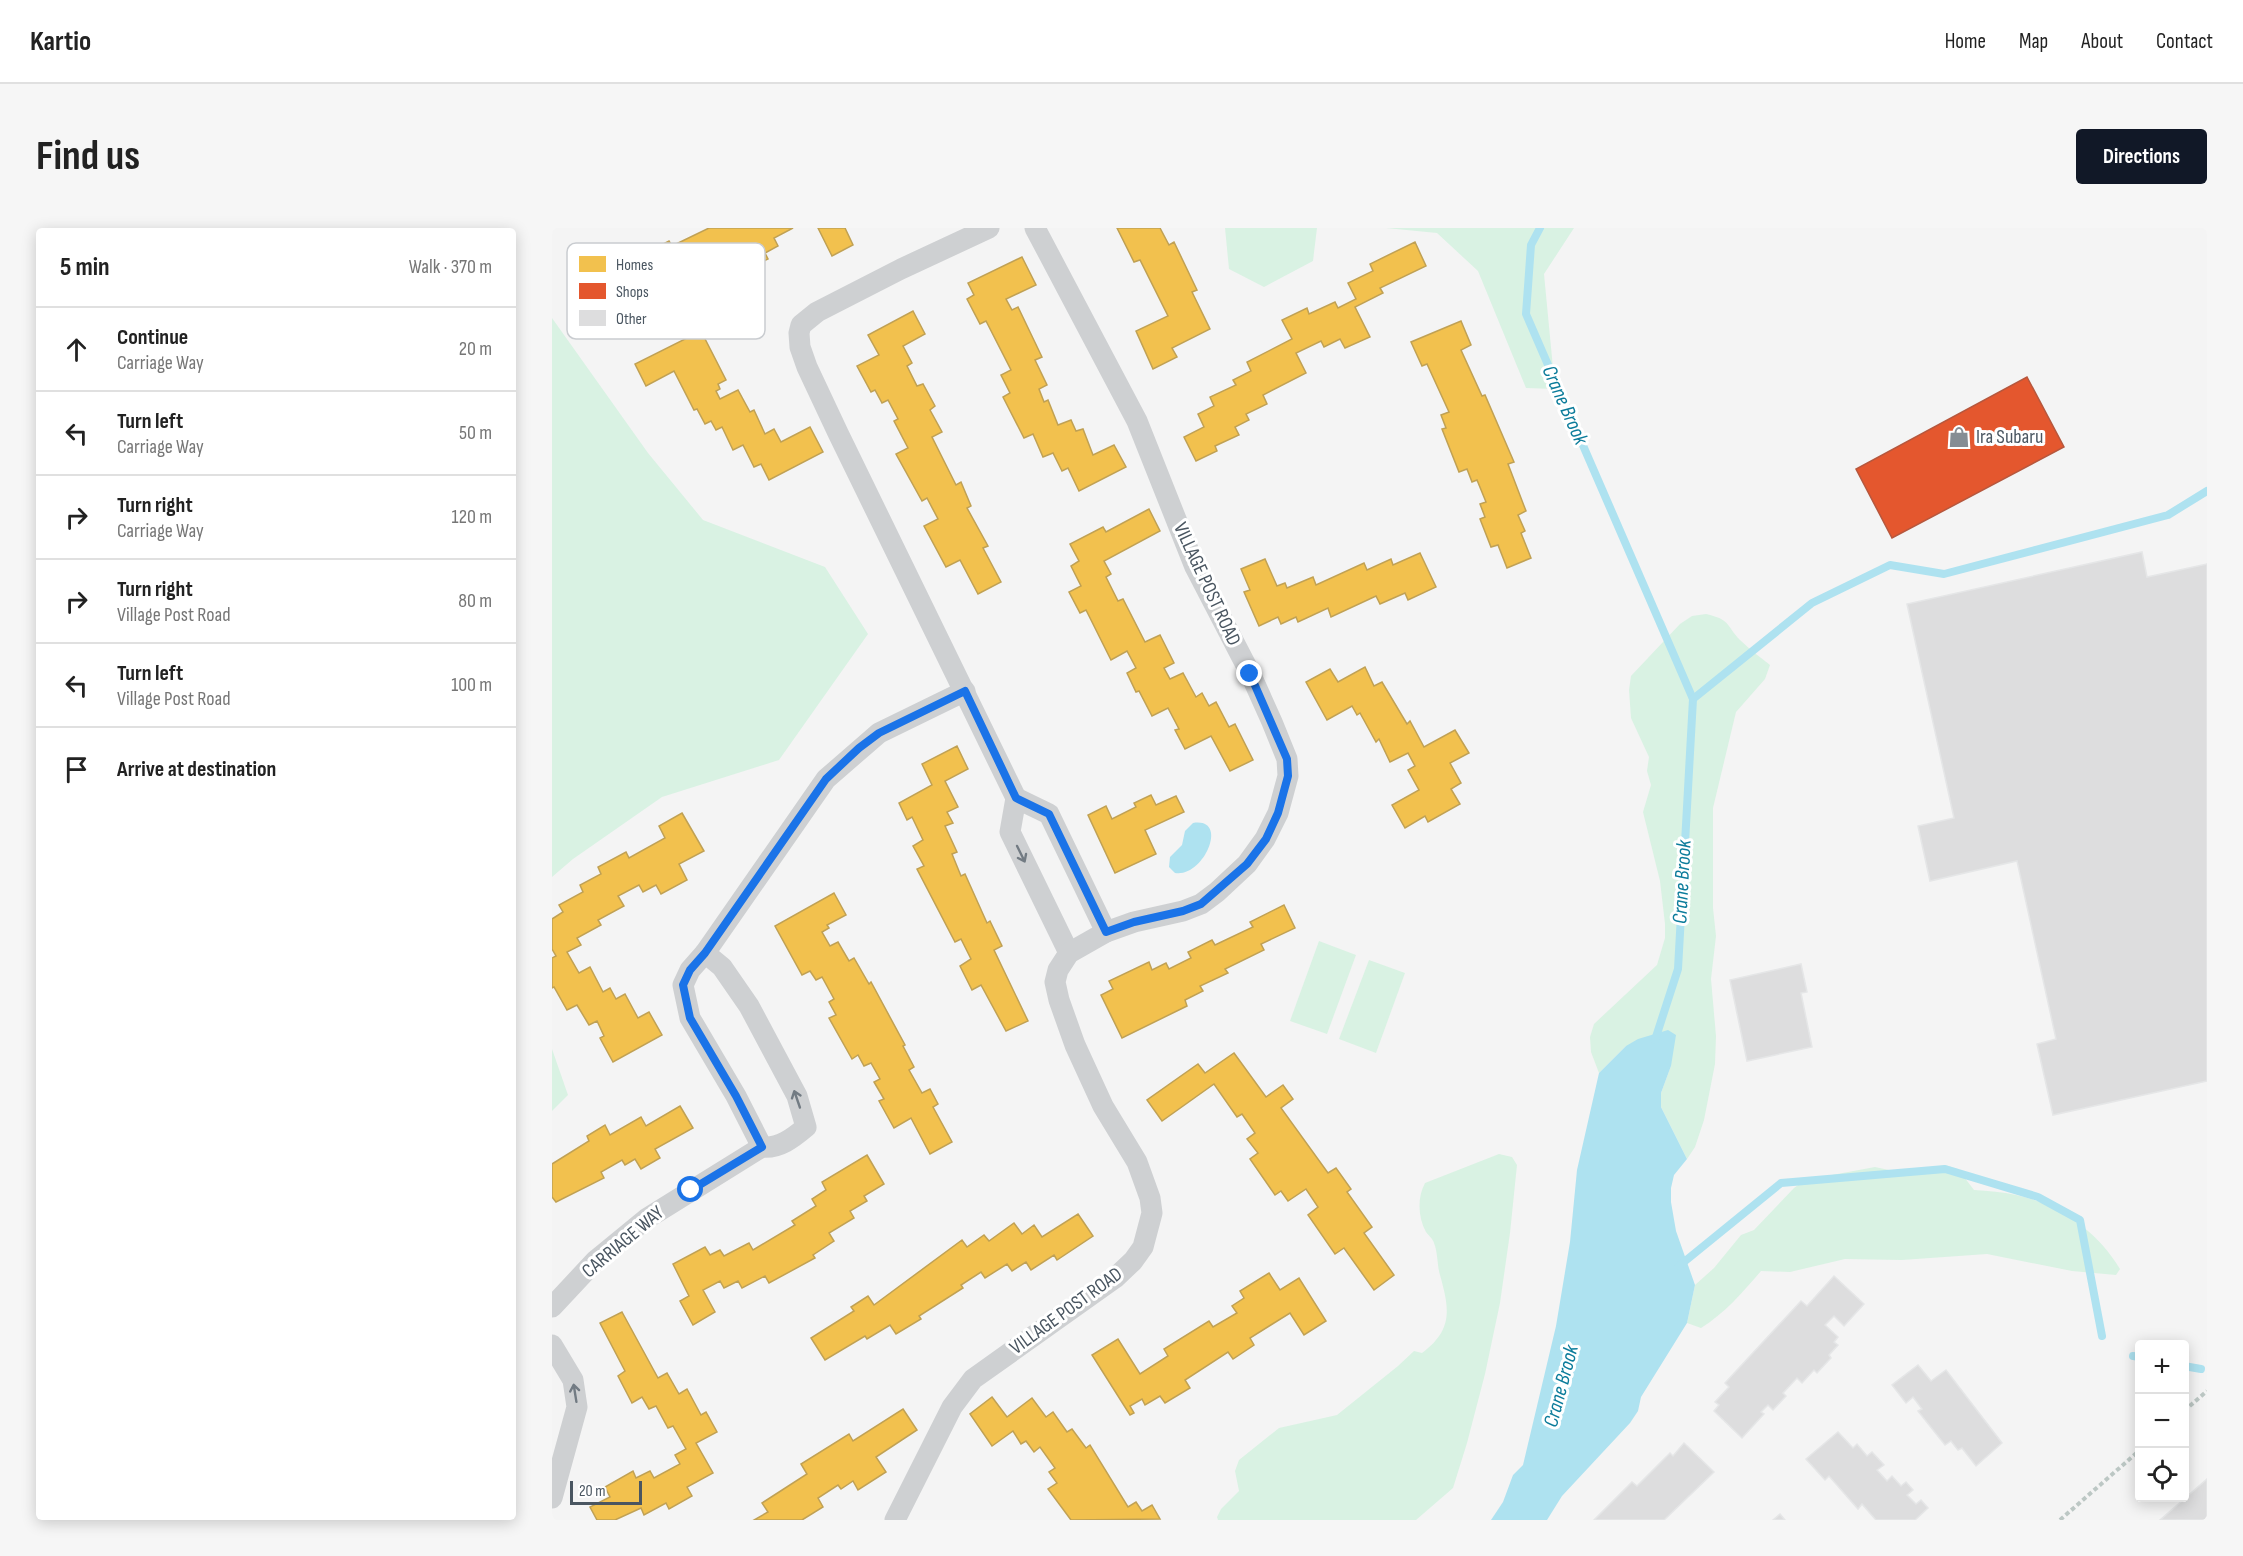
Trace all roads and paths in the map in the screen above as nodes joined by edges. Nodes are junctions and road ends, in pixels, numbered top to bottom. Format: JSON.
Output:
{"nodes":[{"id":1,"x":989,"y":228,"type":"edge"},
{"id":2,"x":1035,"y":228,"type":"edge"},
{"id":3,"x":965,"y":691,"type":"junction"},
{"id":4,"x":1016,"y":798,"type":"junction"},
{"id":5,"x":1106,"y":932,"type":"junction"},
{"id":6,"x":705,"y":953,"type":"junction"},
{"id":7,"x":1069,"y":953,"type":"junction"},
{"id":8,"x":762,"y":1147,"type":"junction"},
{"id":9,"x":552,"y":1308,"type":"edge"},
{"id":10,"x":552,"y":1344,"type":"edge"},
{"id":11,"x":2207,"y":1391,"type":"edge"},
{"id":12,"x":2189,"y":1407,"type":"edge"},
{"id":13,"x":559,"y":1442,"type":"edge"},
{"id":14,"x":2135,"y":1454,"type":"edge"},
{"id":15,"x":552,"y":1498,"type":"edge"},
{"id":16,"x":895,"y":1520,"type":"edge"},
{"id":17,"x":2060,"y":1520,"type":"edge"}],
"edges":[{"from":1,"to":3,"type":"street"},
{"from":2,"to":5,"type":"street","name":"VILLAGE POST ROAD"},
{"from":3,"to":4,"type":"street"},
{"from":3,"to":6,"type":"street"},
{"from":4,"to":5,"type":"street"},
{"from":4,"to":7,"type":"street","one_way":true},
{"from":5,"to":7,"type":"street","name":"VILLAGE POST ROAD"},
{"from":6,"to":8,"type":"street"},
{"from":8,"to":6,"type":"street","name":"CARRIAGE WAY","one_way":true},
{"from":7,"to":16,"type":"street","name":"VILLAGE POST ROAD"},
{"from":8,"to":9,"type":"street","name":"CARRIAGE WAY"},
{"from":13,"to":10,"type":"street","one_way":true},
{"from":11,"to":12,"type":"path"},
{"from":13,"to":15,"type":"street"},
{"from":14,"to":17,"type":"path"}]}
